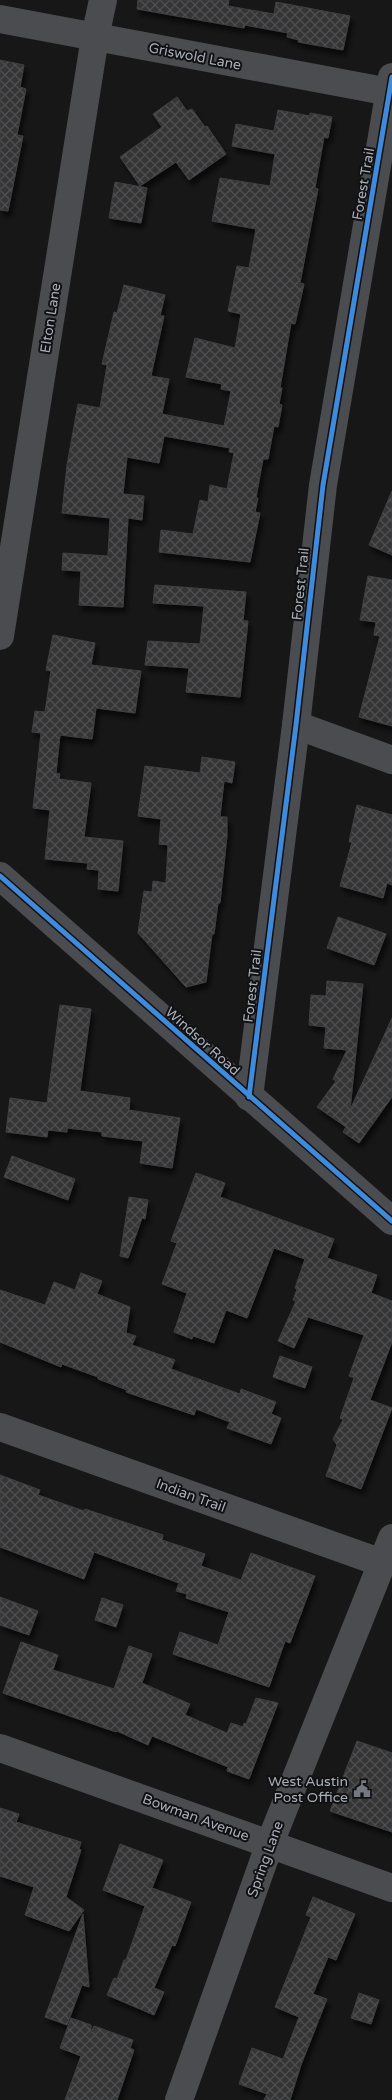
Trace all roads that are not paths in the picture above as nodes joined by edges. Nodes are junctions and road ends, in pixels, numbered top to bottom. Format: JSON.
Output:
{"nodes":[{"id":1,"x":103,"y":0,"type":"edge"},
{"id":2,"x":0,"y":19,"type":"edge"},
{"id":3,"x":95,"y":37,"type":"junction"},
{"id":4,"x":391,"y":85,"type":"edge"},
{"id":5,"x":0,"y":636,"type":"edge"},
{"id":6,"x":296,"y":725,"type":"junction"},
{"id":7,"x":392,"y":760,"type":"edge"},
{"id":8,"x":0,"y":876,"type":"edge"},
{"id":9,"x":249,"y":1097,"type":"junction"},
{"id":10,"x":392,"y":1221,"type":"edge"},
{"id":11,"x":0,"y":1428,"type":"edge"},
{"id":12,"x":392,"y":1538,"type":"edge"},
{"id":13,"x":382,"y":1563,"type":"junction"},
{"id":14,"x":0,"y":1748,"type":"edge"},
{"id":15,"x":270,"y":1843,"type":"junction"},
{"id":16,"x":392,"y":1888,"type":"edge"},
{"id":17,"x":179,"y":2100,"type":"edge"}],
"edges":[{"from":1,"to":3,"type":"street","name":"Elton Lane"},
{"from":2,"to":3,"type":"street","name":"Griswold Lane"},
{"from":3,"to":4,"type":"street","name":"Griswold Lane"},
{"from":3,"to":5,"type":"street","name":"Elton Lane"},
{"from":4,"to":6,"type":"street","name":"Forest Trail"},
{"from":6,"to":7,"type":"street"},
{"from":6,"to":9,"type":"street","name":"Forest Trail"},
{"from":8,"to":9,"type":"street","name":"Windsor Road"},
{"from":9,"to":10,"type":"street","name":"Windsor Road"},
{"from":11,"to":13,"type":"street","name":"Indian Trail"},
{"from":12,"to":13,"type":"street","name":"Spring Lane"},
{"from":13,"to":15,"type":"street","name":"Spring Lane"},
{"from":14,"to":15,"type":"street","name":"Bowman Avenue"},
{"from":15,"to":16,"type":"street","name":"Bowman Avenue"},
{"from":15,"to":17,"type":"street","name":"Spring Lane"}]}
